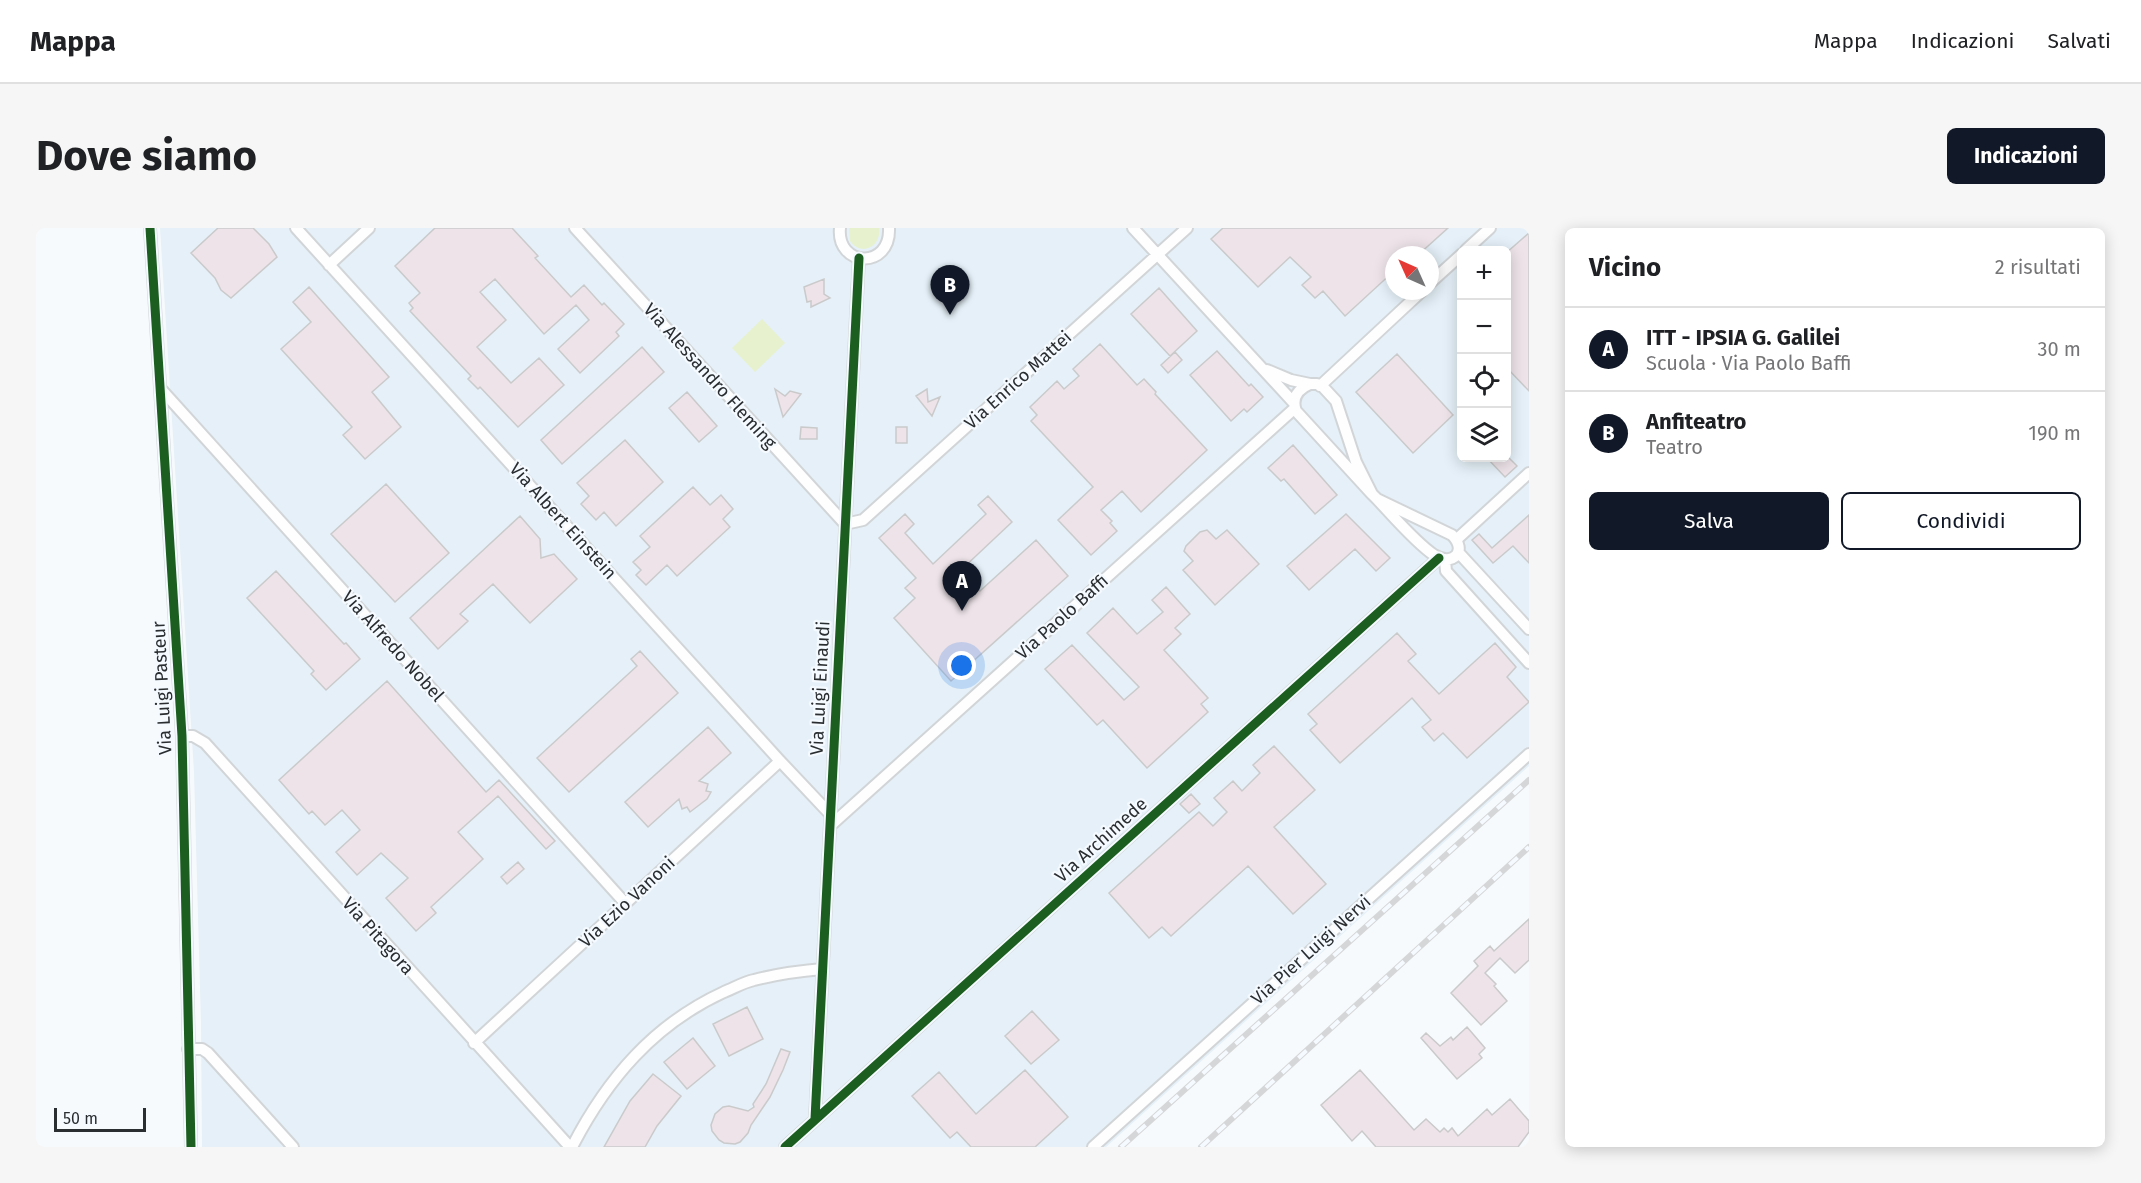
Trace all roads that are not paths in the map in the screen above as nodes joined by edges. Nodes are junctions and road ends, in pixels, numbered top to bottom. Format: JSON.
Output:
{"nodes":[{"id":1,"x":296,"y":228,"type":"edge"},
{"id":2,"x":369,"y":228,"type":"edge"},
{"id":3,"x":575,"y":228,"type":"edge"},
{"id":4,"x":840,"y":228,"type":"edge"},
{"id":5,"x":889,"y":228,"type":"edge"},
{"id":6,"x":1133,"y":228,"type":"edge"},
{"id":7,"x":1187,"y":228,"type":"edge"},
{"id":8,"x":1490,"y":228,"type":"edge"},
{"id":9,"x":148,"y":230,"type":"edge"},
{"id":10,"x":1470,"y":246,"type":"edge"},
{"id":11,"x":1157,"y":255,"type":"junction"},
{"id":12,"x":860,"y":258,"type":"junction"},
{"id":13,"x":1457,"y":258,"type":"edge"},
{"id":14,"x":329,"y":265,"type":"junction"},
{"id":15,"x":1439,"y":275,"type":"edge"},
{"id":16,"x":1412,"y":300,"type":"edge"},
{"id":17,"x":1257,"y":363,"type":"junction"},
{"id":18,"x":1315,"y":385,"type":"junction"},
{"id":19,"x":160,"y":388,"type":"junction"},
{"id":20,"x":1295,"y":405,"type":"junction"},
{"id":21,"x":1529,"y":473,"type":"edge"},
{"id":22,"x":1374,"y":496,"type":"junction"},
{"id":23,"x":845,"y":524,"type":"junction"},
{"id":24,"x":1456,"y":540,"type":"junction"},
{"id":25,"x":1458,"y":552,"type":"junction"},
{"id":26,"x":1442,"y":559,"type":"junction"},
{"id":27,"x":1529,"y":629,"type":"edge"},
{"id":28,"x":1529,"y":663,"type":"edge"},
{"id":29,"x":182,"y":736,"type":"junction"},
{"id":30,"x":1529,"y":754,"type":"edge"},
{"id":31,"x":780,"y":761,"type":"junction"},
{"id":32,"x":830,"y":814,"type":"junction"},
{"id":33,"x":830,"y":826,"type":"junction"},
{"id":34,"x":626,"y":903,"type":"junction"},
{"id":35,"x":822,"y":969,"type":"junction"},
{"id":36,"x":474,"y":1042,"type":"junction"},
{"id":37,"x":188,"y":1049,"type":"junction"},
{"id":38,"x":815,"y":1119,"type":"junction"},
{"id":39,"x":191,"y":1147,"type":"edge"},
{"id":40,"x":293,"y":1147,"type":"edge"},
{"id":41,"x":571,"y":1147,"type":"edge"},
{"id":42,"x":785,"y":1147,"type":"edge"},
{"id":43,"x":1093,"y":1147,"type":"edge"}],
"edges":[{"from":1,"to":14,"type":"street","name":"Via Albert Einstein"},
{"from":2,"to":14,"type":"street"},
{"from":3,"to":23,"type":"street","name":"Via Alessandro Fleming"},
{"from":4,"to":12,"type":"street"},
{"from":5,"to":12,"type":"street"},
{"from":6,"to":11,"type":"street"},
{"from":7,"to":11,"type":"street","name":"Via Enrico Mattei"},
{"from":8,"to":10,"type":"street"},
{"from":9,"to":19,"type":"street","name":"Via Luigi Pasteur"},
{"from":11,"to":17,"type":"street"},
{"from":11,"to":23,"type":"street","name":"Via Enrico Mattei"},
{"from":12,"to":23,"type":"street","name":"Via Luigi Einaudi"},
{"from":13,"to":15,"type":"street"},
{"from":14,"to":31,"type":"street","name":"Via Albert Einstein"},
{"from":16,"to":18,"type":"street"},
{"from":17,"to":18,"type":"street"},
{"from":17,"to":20,"type":"street"},
{"from":18,"to":20,"type":"street","name":"Via Paolo Baffi"},
{"from":18,"to":22,"type":"street"},
{"from":19,"to":29,"type":"street","name":"Via Luigi Pasteur"},
{"from":19,"to":34,"type":"street","name":"Via Alfredo Nobel"},
{"from":20,"to":22,"type":"street"},
{"from":20,"to":33,"type":"street","name":"Via Paolo Baffi"},
{"from":21,"to":24,"type":"street"},
{"from":22,"to":24,"type":"street"},
{"from":22,"to":26,"type":"street"},
{"from":23,"to":32,"type":"street","name":"Via Luigi Einaudi"},
{"from":24,"to":25,"type":"street"},
{"from":25,"to":26,"type":"street","name":"Via Archimede"},
{"from":25,"to":27,"type":"street"},
{"from":26,"to":28,"type":"street"},
{"from":26,"to":38,"type":"street","name":"Via Archimede"},
{"from":29,"to":36,"type":"street","name":"Via Pitagora"},
{"from":29,"to":37,"type":"street","name":"Via Luigi Pasteur"},
{"from":30,"to":43,"type":"street","name":"Via Pier Luigi Nervi"},
{"from":31,"to":32,"type":"street","name":"Via Albert Einstein"},
{"from":31,"to":34,"type":"street","name":"Via Ezio Vanoni"},
{"from":32,"to":33,"type":"street","name":"Via Luigi Einaudi"},
{"from":33,"to":35,"type":"street","name":"Via Luigi Einaudi"},
{"from":34,"to":36,"type":"street","name":"Via Ezio Vanoni"},
{"from":35,"to":38,"type":"street","name":"Via Luigi Einaudi"},
{"from":35,"to":41,"type":"street"},
{"from":36,"to":41,"type":"street","name":"Via Pitagora"},
{"from":37,"to":39,"type":"street","name":"Via Luigi Pasteur"},
{"from":37,"to":40,"type":"street"},
{"from":38,"to":42,"type":"street","name":"Via Archimede"}]}
